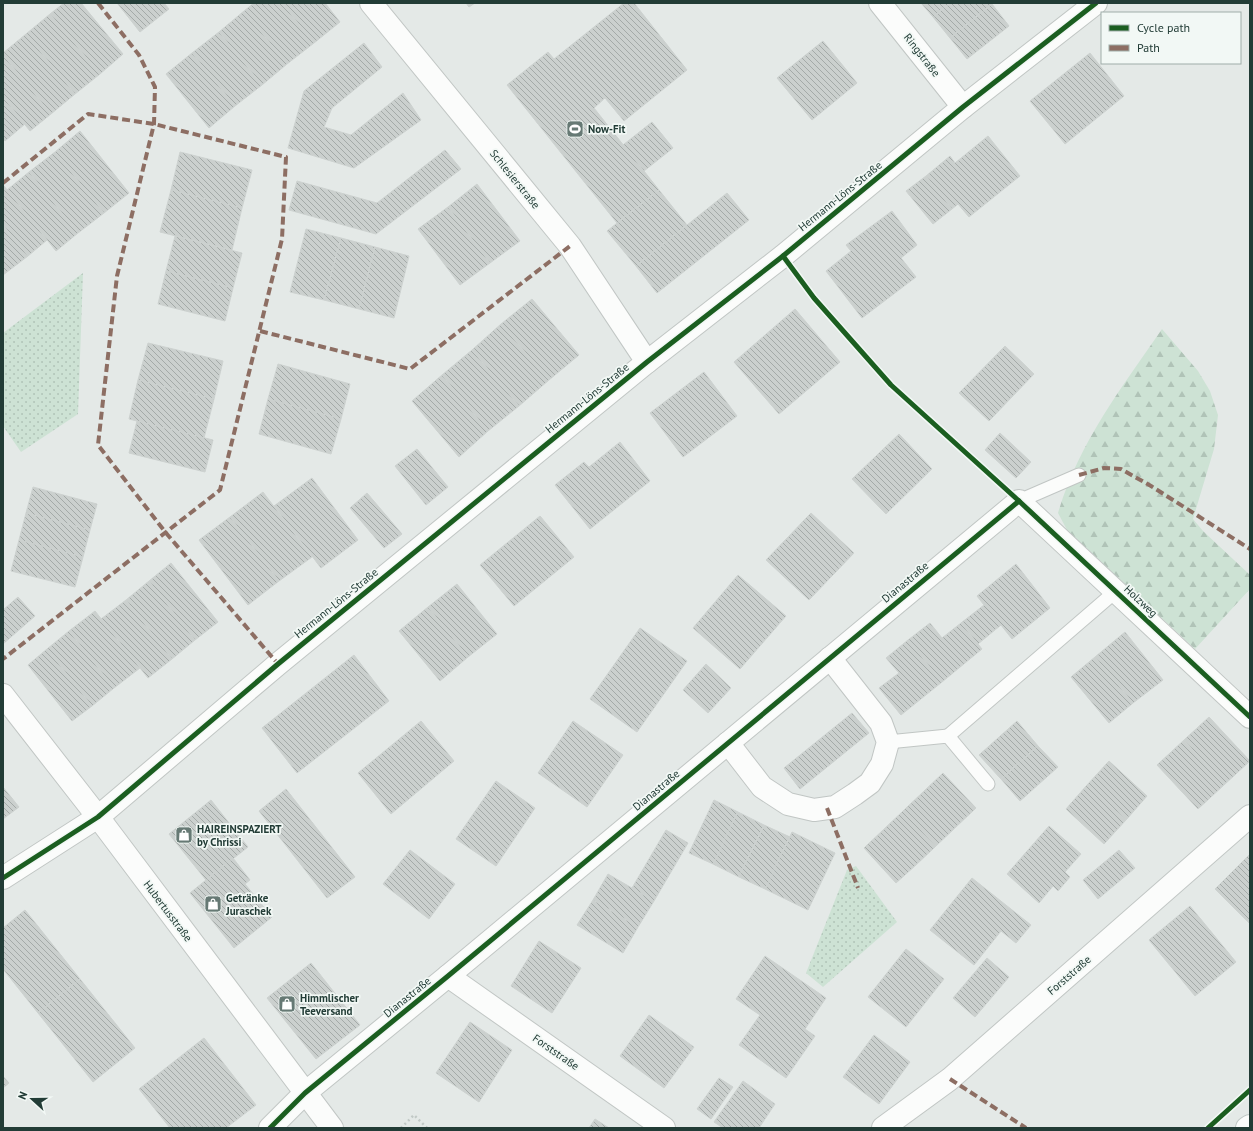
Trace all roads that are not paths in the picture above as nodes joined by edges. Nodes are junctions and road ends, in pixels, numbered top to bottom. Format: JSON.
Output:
{"nodes":[{"id":1,"x":371,"y":3,"type":"edge"},
{"id":2,"x":880,"y":3,"type":"edge"},
{"id":3,"x":1096,"y":3,"type":"edge"},
{"id":4,"x":963,"y":107,"type":"junction"},
{"id":5,"x":647,"y":362,"type":"junction"},
{"id":6,"x":1079,"y":475,"type":"dead end"},
{"id":7,"x":1019,"y":501,"type":"junction"},
{"id":8,"x":1116,"y":591,"type":"junction"},
{"id":9,"x":830,"y":658,"type":"junction"},
{"id":10,"x":3,"y":695,"type":"edge"},
{"id":11,"x":1250,"y":717,"type":"edge"},
{"id":12,"x":948,"y":736,"type":"junction"},
{"id":13,"x":888,"y":742,"type":"junction"},
{"id":14,"x":728,"y":743,"type":"junction"},
{"id":15,"x":988,"y":784,"type":"dead end"},
{"id":16,"x":1250,"y":816,"type":"edge"},
{"id":17,"x":98,"y":817,"type":"junction"},
{"id":18,"x":3,"y":878,"type":"edge"},
{"id":19,"x":448,"y":976,"type":"junction"},
{"id":20,"x":305,"y":1093,"type":"junction"},
{"id":21,"x":1250,"y":1126,"type":"edge"},
{"id":22,"x":270,"y":1128,"type":"edge"},
{"id":23,"x":332,"y":1128,"type":"edge"},
{"id":24,"x":664,"y":1128,"type":"edge"},
{"id":25,"x":883,"y":1128,"type":"edge"},
{"id":26,"x":1247,"y":1128,"type":"edge"}],
"edges":[{"from":1,"to":5,"type":"street","name":"Schlesierstraße"},
{"from":2,"to":4,"type":"street","name":"Ringstraße"},
{"from":3,"to":4,"type":"street","name":"Hermann-Löns-Straße"},
{"from":4,"to":5,"type":"street","name":"Hermann-Löns-Straße"},
{"from":5,"to":17,"type":"street","name":"Hermann-Löns-Straße"},
{"from":6,"to":7,"type":"lane"},
{"from":7,"to":8,"type":"street","name":"Holzweg"},
{"from":7,"to":9,"type":"street","name":"Dianastraße"},
{"from":8,"to":11,"type":"street","name":"Holzweg"},
{"from":8,"to":12,"type":"lane"},
{"from":9,"to":13,"type":"street"},
{"from":9,"to":14,"type":"street","name":"Dianastraße"},
{"from":10,"to":17,"type":"street","name":"Hubertusstraße"},
{"from":12,"to":13,"type":"lane"},
{"from":12,"to":15,"type":"lane"},
{"from":13,"to":14,"type":"street"},
{"from":14,"to":19,"type":"street","name":"Dianastraße"},
{"from":16,"to":25,"type":"street","name":"Forststraße"},
{"from":17,"to":18,"type":"street","name":"Hermann-Löns-Straße"},
{"from":17,"to":20,"type":"street","name":"Hubertusstraße"},
{"from":19,"to":20,"type":"street","name":"Dianastraße"},
{"from":19,"to":24,"type":"street","name":"Forststraße"},
{"from":20,"to":22,"type":"street","name":"Dianastraße"},
{"from":20,"to":23,"type":"street","name":"Hubertusstraße"},
{"from":21,"to":26,"type":"street"}]}
